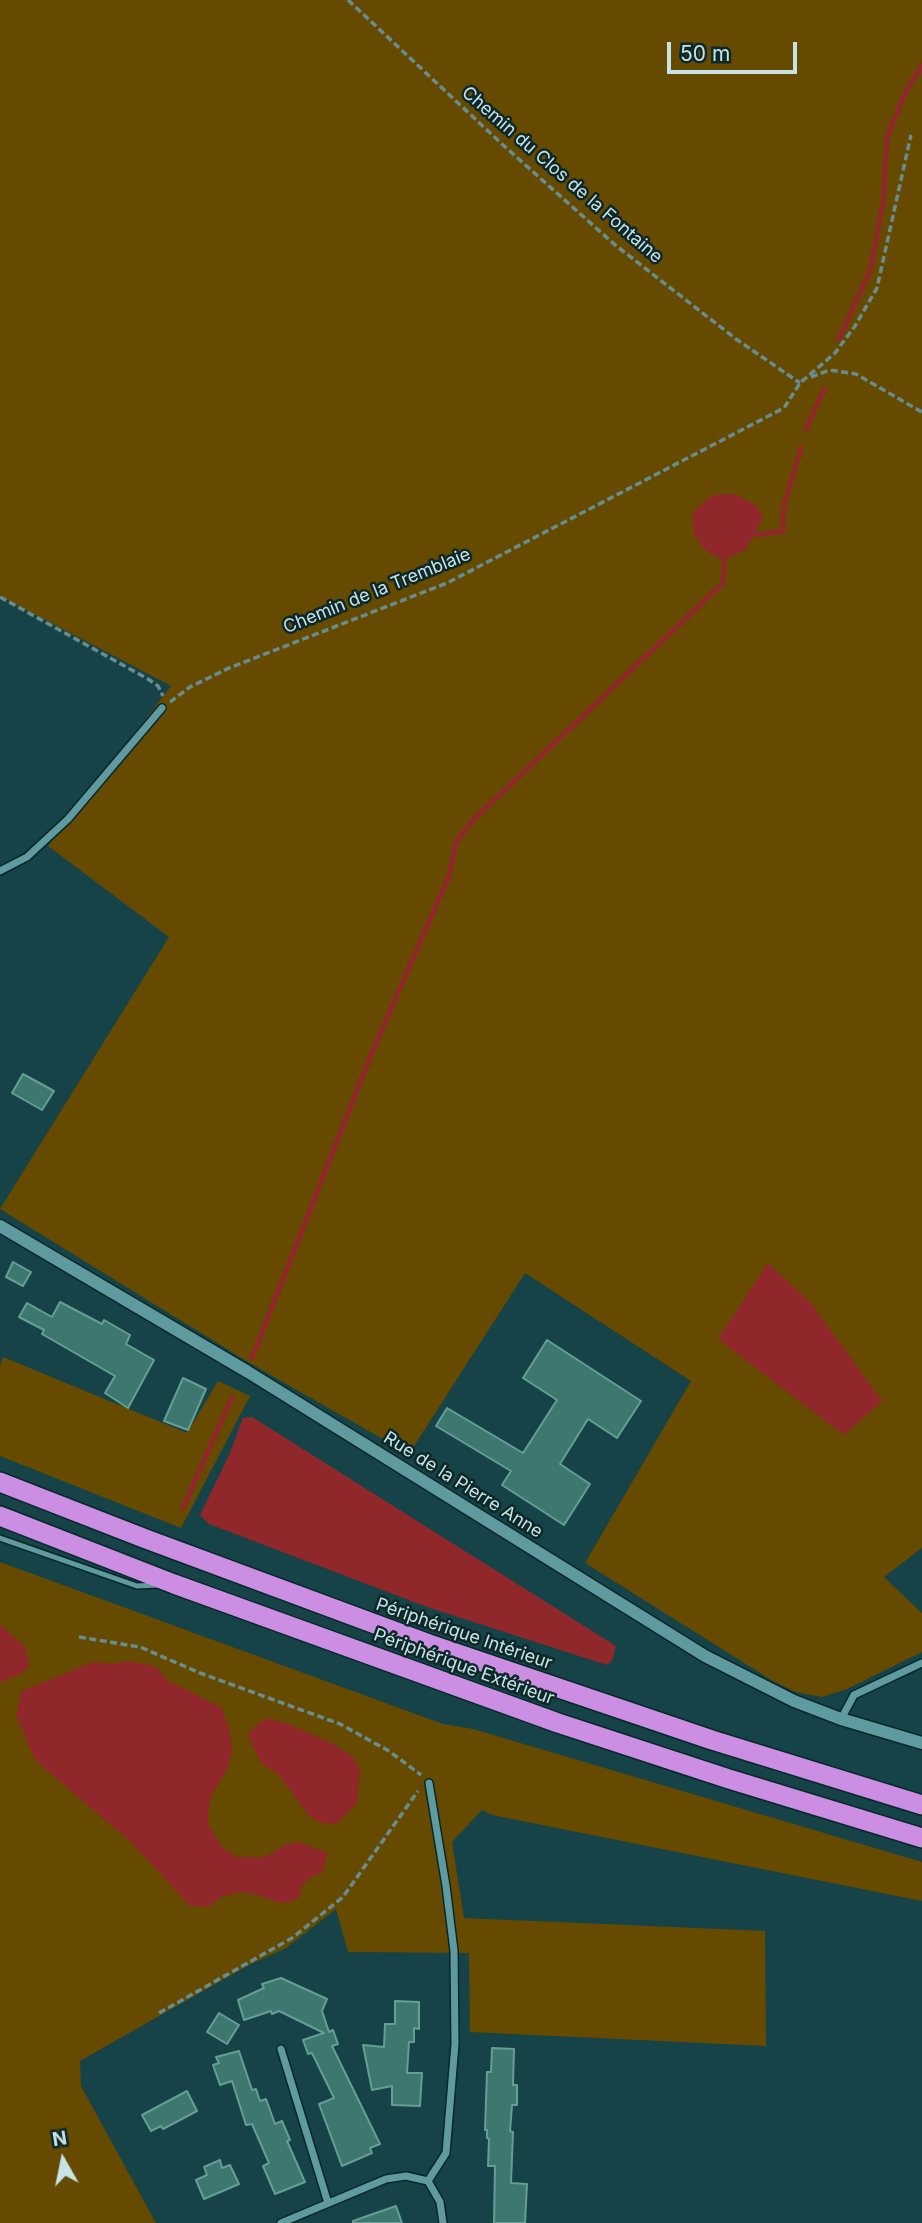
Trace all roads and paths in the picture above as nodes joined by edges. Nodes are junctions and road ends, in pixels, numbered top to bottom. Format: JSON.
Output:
{"nodes":[{"id":1,"x":348,"y":0,"type":"edge"},
{"id":2,"x":911,"y":135,"type":"dead end"},
{"id":3,"x":800,"y":383,"type":"junction"},
{"id":4,"x":922,"y":412,"type":"edge"},
{"id":5,"x":0,"y":597,"type":"edge"},
{"id":6,"x":162,"y":708,"type":"junction"},
{"id":7,"x":0,"y":870,"type":"edge"},
{"id":8,"x":0,"y":1227,"type":"edge"},
{"id":9,"x":0,"y":1482,"type":"edge"},
{"id":10,"x":0,"y":1516,"type":"edge"},
{"id":11,"x":0,"y":1538,"type":"edge"},
{"id":12,"x":174,"y":1584,"type":"junction"},
{"id":13,"x":79,"y":1637,"type":"dead end"},
{"id":14,"x":922,"y":1663,"type":"edge"},
{"id":15,"x":841,"y":1719,"type":"junction"},
{"id":16,"x":922,"y":1743,"type":"edge"},
{"id":17,"x":429,"y":1783,"type":"junction"},
{"id":18,"x":922,"y":1805,"type":"edge"},
{"id":19,"x":922,"y":1838,"type":"edge"},
{"id":20,"x":159,"y":2013,"type":"dead end"},
{"id":21,"x":281,"y":2049,"type":"dead end"},
{"id":22,"x":428,"y":2181,"type":"junction"},
{"id":23,"x":328,"y":2203,"type":"junction"},
{"id":24,"x":281,"y":2223,"type":"edge"},
{"id":25,"x":443,"y":2223,"type":"edge"}],
"edges":[{"from":1,"to":3,"type":"path","name":"Chemin du Clos de la Fontaine"},
{"from":2,"to":3,"type":"path","name":"Chemin de la Tremblaie"},
{"from":3,"to":4,"type":"path"},
{"from":3,"to":6,"type":"path","name":"Chemin de la Tremblaie"},
{"from":5,"to":6,"type":"path"},
{"from":6,"to":7,"type":"street"},
{"from":8,"to":15,"type":"street","name":"Rue de la Pierre Anne"},
{"from":9,"to":18,"type":"highway","name":"Périphérique Intérieur"},
{"from":10,"to":12,"type":"highway","name":"Périphérique Extérieur"},
{"from":11,"to":12,"type":"lane"},
{"from":12,"to":19,"type":"highway","name":"Périphérique Extérieur"},
{"from":13,"to":17,"type":"path"},
{"from":14,"to":15,"type":"street"},
{"from":15,"to":16,"type":"street","name":"Rue de la Pierre Anne"},
{"from":17,"to":20,"type":"path"},
{"from":17,"to":22,"type":"street"},
{"from":21,"to":23,"type":"street"},
{"from":22,"to":23,"type":"street"},
{"from":22,"to":25,"type":"street"},
{"from":23,"to":24,"type":"street"}]}
